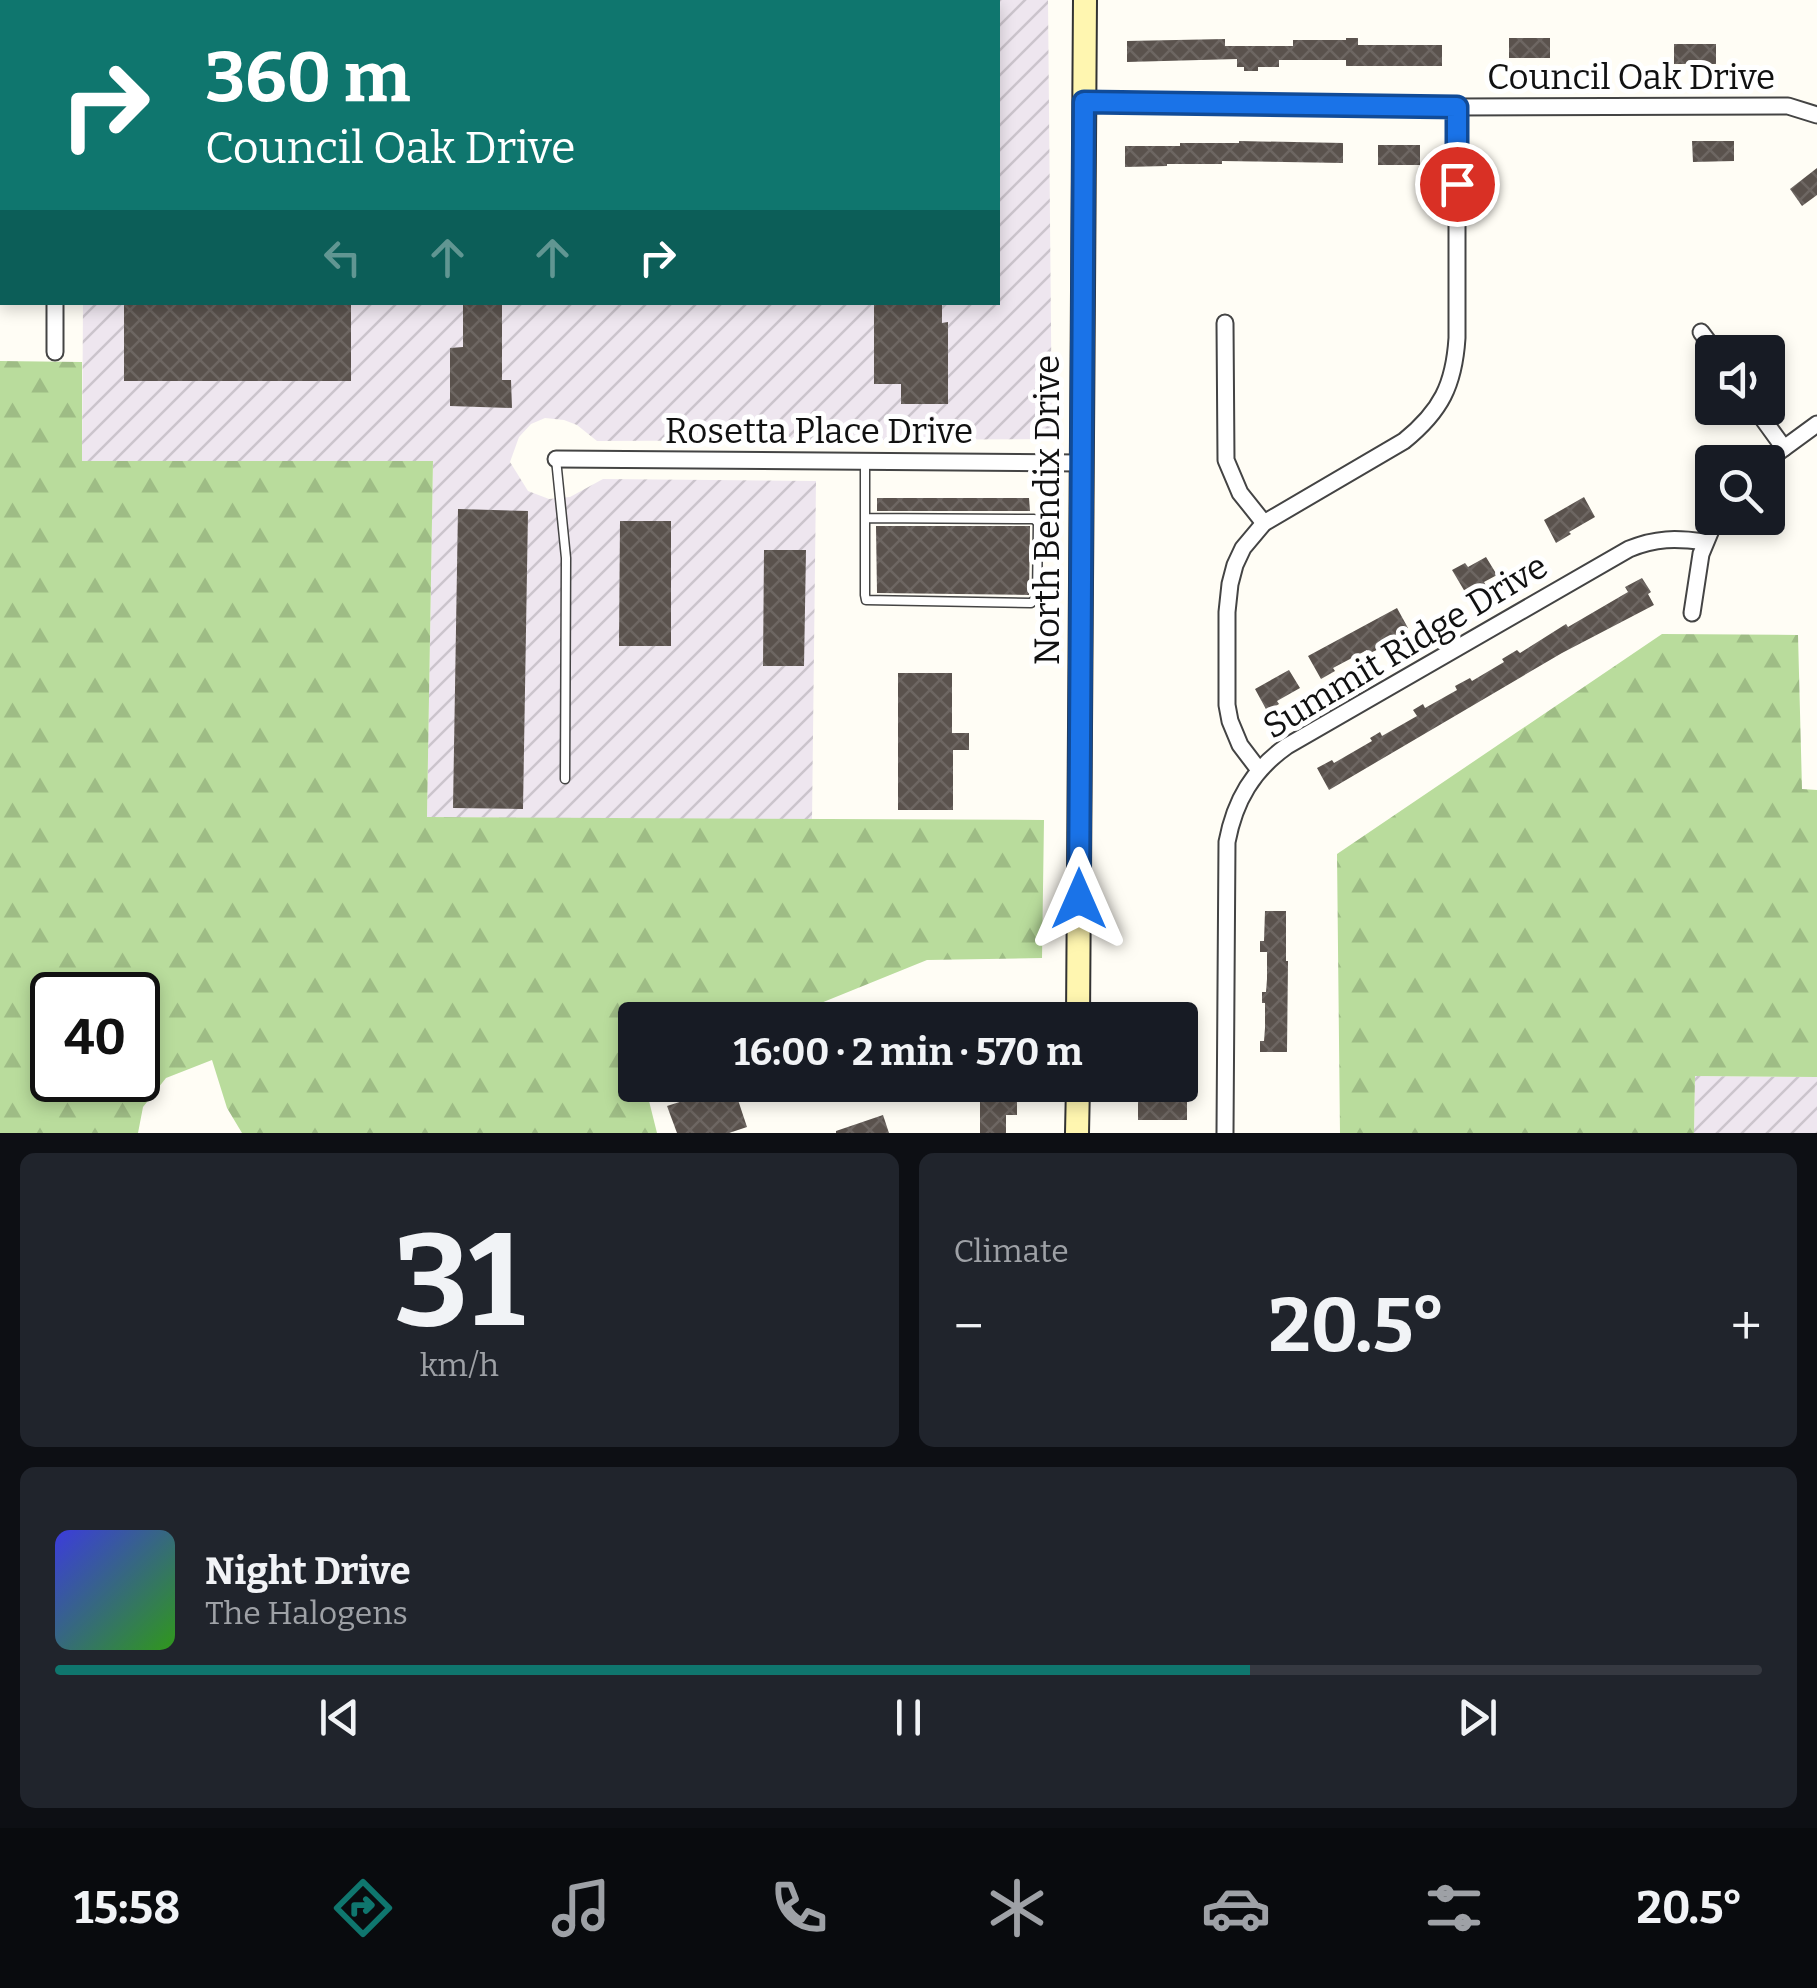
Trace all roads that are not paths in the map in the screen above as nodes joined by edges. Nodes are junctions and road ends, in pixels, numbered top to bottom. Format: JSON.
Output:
{"nodes":[{"id":1,"x":1085,"y":0,"type":"edge"},
{"id":2,"x":1084,"y":102,"type":"junction"},
{"id":3,"x":1457,"y":107,"type":"junction"},
{"id":4,"x":1817,"y":115,"type":"edge"},
{"id":5,"x":54,"y":305,"type":"edge"},
{"id":6,"x":1225,"y":322,"type":"dead end"},
{"id":7,"x":1701,"y":332,"type":"dead end"},
{"id":8,"x":1703,"y":335,"type":"edge"},
{"id":9,"x":54,"y":352,"type":"dead end"},
{"id":10,"x":1817,"y":424,"type":"edge"},
{"id":11,"x":1785,"y":447,"type":"edge"},
{"id":12,"x":556,"y":460,"type":"joint"},
{"id":13,"x":865,"y":461,"type":"junction"},
{"id":14,"x":1082,"y":462,"type":"junction"},
{"id":15,"x":865,"y":518,"type":"junction"},
{"id":16,"x":1264,"y":522,"type":"junction"},
{"id":17,"x":1708,"y":535,"type":"edge"},
{"id":18,"x":1704,"y":542,"type":"junction"},
{"id":19,"x":1692,"y":612,"type":"dead end"},
{"id":20,"x":1259,"y":770,"type":"junction"},
{"id":21,"x":565,"y":779,"type":"dead end"},
{"id":22,"x":1078,"y":1002,"type":"edge"},
{"id":23,"x":1078,"y":1102,"type":"edge"},
{"id":24,"x":1077,"y":1133,"type":"edge"},
{"id":25,"x":1225,"y":1133,"type":"edge"}],
"edges":[{"from":1,"to":2,"type":"street","name":"North Bendix Drive"},
{"from":2,"to":3,"type":"street","name":"Council Oak Drive"},
{"from":2,"to":14,"type":"street","name":"North Bendix Drive"},
{"from":3,"to":4,"type":"street","name":"Council Oak Drive"},
{"from":3,"to":16,"type":"street"},
{"from":5,"to":9,"type":"street"},
{"from":6,"to":16,"type":"street"},
{"from":7,"to":8,"type":"street"},
{"from":10,"to":11,"type":"street"},
{"from":12,"to":13,"type":"street","name":"Rosetta Place Drive"},
{"from":12,"to":21,"type":"lane"},
{"from":13,"to":14,"type":"street","name":"Rosetta Place Drive"},
{"from":13,"to":15,"type":"lane"},
{"from":14,"to":22,"type":"street","name":"North Bendix Drive"},
{"from":15,"to":15,"type":"lane"},
{"from":16,"to":20,"type":"street"},
{"from":17,"to":18,"type":"street"},
{"from":18,"to":19,"type":"street"},
{"from":18,"to":20,"type":"street","name":"Summit Ridge Drive"},
{"from":20,"to":25,"type":"street","name":"Summit Ridge Drive"},
{"from":23,"to":24,"type":"street"}]}
